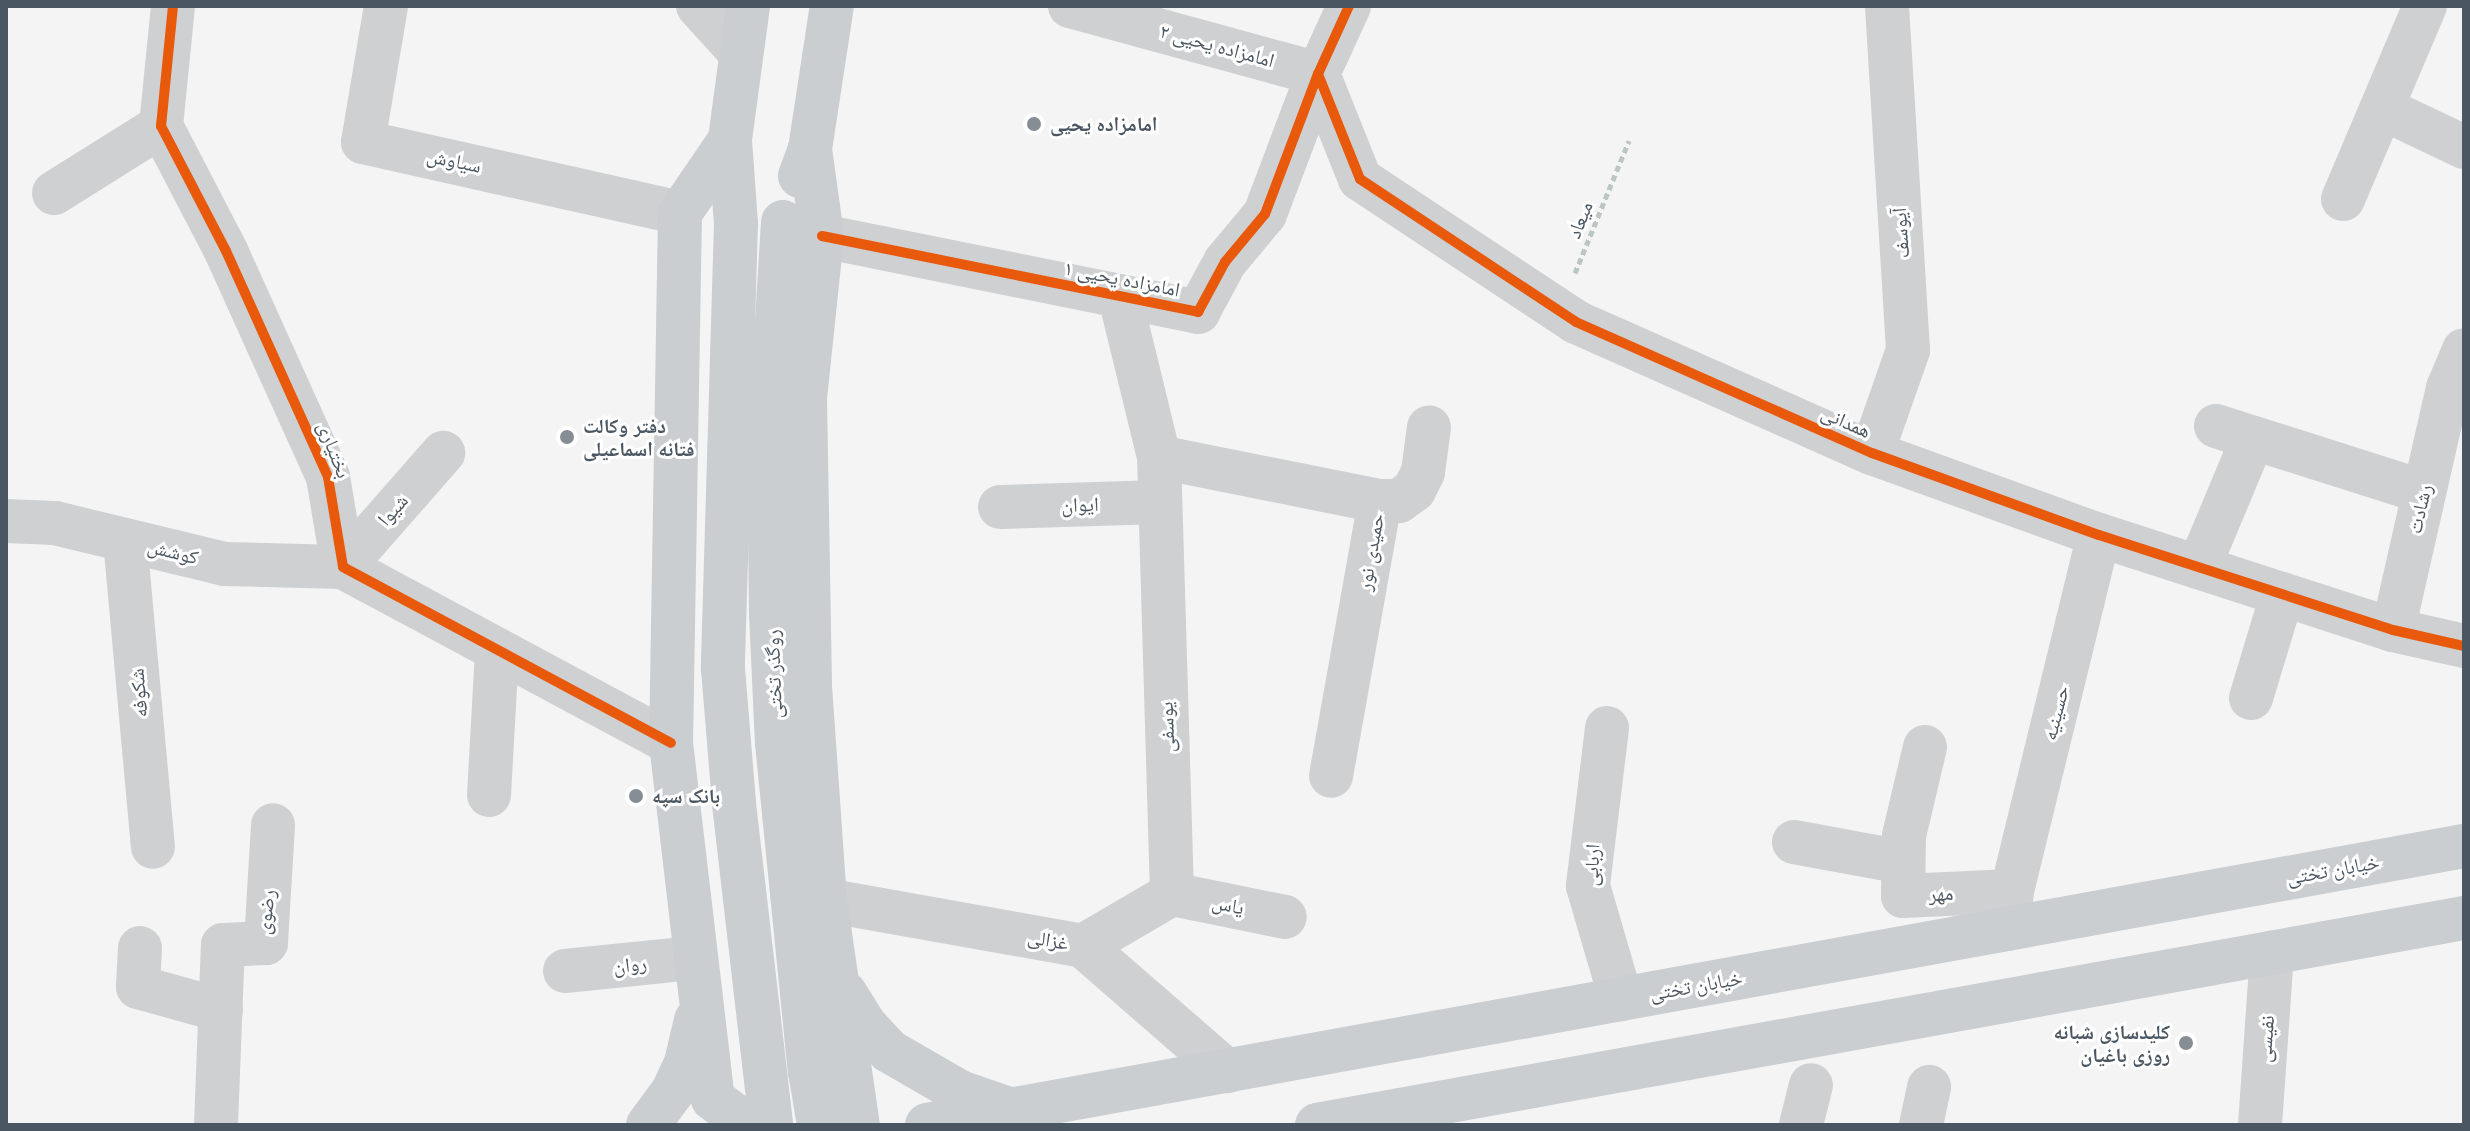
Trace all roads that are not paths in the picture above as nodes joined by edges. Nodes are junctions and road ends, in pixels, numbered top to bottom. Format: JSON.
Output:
{"nodes":[{"id":1,"x":173,"y":6,"type":"edge"},
{"id":2,"x":386,"y":6,"type":"edge"},
{"id":3,"x":698,"y":6,"type":"edge"},
{"id":4,"x":748,"y":6,"type":"edge"},
{"id":5,"x":832,"y":6,"type":"edge"},
{"id":6,"x":1070,"y":6,"type":"edge"},
{"id":7,"x":1349,"y":6,"type":"edge"},
{"id":8,"x":1887,"y":6,"type":"edge"},
{"id":9,"x":2425,"y":6,"type":"edge"},
{"id":10,"x":739,"y":51,"type":"junction"},
{"id":11,"x":1318,"y":74,"type":"junction"},
{"id":12,"x":2382,"y":108,"type":"junction"},
{"id":13,"x":161,"y":126,"type":"junction"},
{"id":14,"x":730,"y":140,"type":"junction"},
{"id":15,"x":2464,"y":147,"type":"edge"},
{"id":16,"x":54,"y":193,"type":"dead end"},
{"id":17,"x":2343,"y":199,"type":"dead end"},
{"id":18,"x":680,"y":213,"type":"junction"},
{"id":19,"x":803,"y":229,"type":"junction"},
{"id":20,"x":1120,"y":297,"type":"junction"},
{"id":21,"x":2459,"y":376,"type":"edge"},
{"id":22,"x":1429,"y":427,"type":"dead end"},
{"id":23,"x":443,"y":453,"type":"dead end"},
{"id":24,"x":1872,"y":453,"type":"junction"},
{"id":25,"x":1159,"y":457,"type":"junction"},
{"id":26,"x":2424,"y":492,"type":"junction"},
{"id":27,"x":1380,"y":501,"type":"junction"},
{"id":28,"x":1160,"y":502,"type":"junction"},
{"id":29,"x":1000,"y":507,"type":"dead end"},
{"id":30,"x":6,"y":521,"type":"edge"},
{"id":31,"x":2099,"y":535,"type":"junction"},
{"id":32,"x":125,"y":540,"type":"junction"},
{"id":33,"x":343,"y":567,"type":"junction"},
{"id":34,"x":2199,"y":567,"type":"junction"},
{"id":35,"x":2282,"y":595,"type":"junction"},
{"id":36,"x":2393,"y":630,"type":"junction"},
{"id":37,"x":2464,"y":646,"type":"edge"},
{"id":38,"x":497,"y":650,"type":"junction"},
{"id":39,"x":2251,"y":698,"type":"dead end"},
{"id":40,"x":1607,"y":728,"type":"dead end"},
{"id":41,"x":671,"y":743,"type":"junction"},
{"id":42,"x":1925,"y":747,"type":"dead end"},
{"id":43,"x":1331,"y":776,"type":"dead end"},
{"id":44,"x":489,"y":795,"type":"dead end"},
{"id":45,"x":273,"y":825,"type":"dead end"},
{"id":46,"x":1794,"y":842,"type":"dead end"},
{"id":47,"x":2464,"y":846,"type":"edge"},
{"id":48,"x":153,"y":847,"type":"dead end"},
{"id":49,"x":1903,"y":862,"type":"junction"},
{"id":50,"x":1172,"y":894,"type":"junction"},
{"id":51,"x":825,"y":900,"type":"junction"},
{"id":52,"x":2010,"y":910,"type":"junction"},
{"id":53,"x":1285,"y":917,"type":"dead end"},
{"id":54,"x":2464,"y":918,"type":"edge"},
{"id":55,"x":1083,"y":946,"type":"junction"},
{"id":56,"x":140,"y":948,"type":"dead end"},
{"id":57,"x":2272,"y":952,"type":"junction"},
{"id":58,"x":565,"y":971,"type":"dead end"},
{"id":59,"x":696,"y":976,"type":"junction"},
{"id":60,"x":839,"y":984,"type":"junction"},
{"id":61,"x":1621,"y":999,"type":"junction"},
{"id":62,"x":221,"y":1010,"type":"junction"},
{"id":63,"x":1227,"y":1071,"type":"junction"},
{"id":64,"x":852,"y":1073,"type":"junction"},
{"id":65,"x":1011,"y":1110,"type":"junction"},
{"id":66,"x":1338,"y":1123,"type":"edge"},
{"id":67,"x":216,"y":1125,"type":"edge"},
{"id":68,"x":648,"y":1125,"type":"edge"},
{"id":69,"x":758,"y":1125,"type":"edge"},
{"id":70,"x":771,"y":1125,"type":"edge"},
{"id":71,"x":782,"y":1125,"type":"edge"},
{"id":72,"x":819,"y":1125,"type":"edge"},
{"id":73,"x":858,"y":1125,"type":"edge"},
{"id":74,"x":927,"y":1125,"type":"edge"},
{"id":75,"x":2260,"y":1125,"type":"edge"}],
"edges":[{"from":1,"to":13,"type":"street"},
{"from":2,"to":18,"type":"street","name":"سیاوش"},
{"from":3,"to":10,"type":"street"},
{"from":4,"to":10,"type":"main road"},
{"from":5,"to":19,"type":"main road"},
{"from":6,"to":11,"type":"street","name":"امامزاده یحیی ۲"},
{"from":7,"to":11,"type":"street"},
{"from":8,"to":24,"type":"street","name":"آیوسف"},
{"from":9,"to":12,"type":"street"},
{"from":10,"to":14,"type":"main road"},
{"from":11,"to":20,"type":"street","name":"امامزاده یحیی ۱"},
{"from":11,"to":24,"type":"street","name":"همدانی"},
{"from":12,"to":15,"type":"street"},
{"from":12,"to":17,"type":"street"},
{"from":13,"to":16,"type":"street"},
{"from":13,"to":33,"type":"street","name":"بختیاری"},
{"from":14,"to":18,"type":"main road"},
{"from":14,"to":70,"type":"main road"},
{"from":18,"to":41,"type":"main road"},
{"from":19,"to":20,"type":"street","name":"امامزاده یحیی ۱"},
{"from":19,"to":51,"type":"main road"},
{"from":19,"to":72,"type":"main road","name":"روگذر تختی","bridge":true},
{"from":20,"to":25,"type":"street","name":"یوسفی"},
{"from":21,"to":26,"type":"street","name":"رشادت"},
{"from":22,"to":27,"type":"street"},
{"from":23,"to":33,"type":"street","name":"شیوا"},
{"from":24,"to":31,"type":"street","name":"همدانی"},
{"from":25,"to":27,"type":"street","name":"حمیدی نور"},
{"from":25,"to":28,"type":"street","name":"یوسفی"},
{"from":26,"to":34,"type":"street"},
{"from":26,"to":36,"type":"street","name":"رشادت"},
{"from":27,"to":43,"type":"street","name":"حمیدی نور"},
{"from":28,"to":29,"type":"street","name":"ایوان"},
{"from":28,"to":50,"type":"street","name":"یوسفی"},
{"from":30,"to":32,"type":"street","name":"کوشش"},
{"from":31,"to":34,"type":"street","name":"همدانی"},
{"from":31,"to":52,"type":"street","name":"حسینیه"},
{"from":32,"to":33,"type":"street","name":"کوشش"},
{"from":32,"to":48,"type":"street","name":"شکوفه"},
{"from":33,"to":38,"type":"street"},
{"from":34,"to":35,"type":"street","name":"همدانی"},
{"from":35,"to":36,"type":"street","name":"همدانی"},
{"from":35,"to":39,"type":"street"},
{"from":36,"to":37,"type":"street","name":"همدانی"},
{"from":38,"to":41,"type":"street"},
{"from":38,"to":44,"type":"street"},
{"from":40,"to":61,"type":"street","name":"اربابی"},
{"from":41,"to":59,"type":"main road"},
{"from":42,"to":49,"type":"street","name":"مهر"},
{"from":45,"to":62,"type":"street","name":"رضوی"},
{"from":46,"to":49,"type":"street"},
{"from":47,"to":52,"type":"main road","name":"خیابان تختی"},
{"from":49,"to":52,"type":"street","name":"مهر"},
{"from":50,"to":53,"type":"street","name":"یاس"},
{"from":50,"to":55,"type":"street"},
{"from":51,"to":55,"type":"street","name":"غزالی"},
{"from":51,"to":60,"type":"main road"},
{"from":52,"to":61,"type":"main road","name":"خیابان تختی"},
{"from":54,"to":57,"type":"main road"},
{"from":55,"to":63,"type":"street","name":"غزالی"},
{"from":56,"to":62,"type":"street"},
{"from":57,"to":66,"type":"main road"},
{"from":57,"to":75,"type":"street","name":"نفیسی"},
{"from":58,"to":59,"type":"street","name":"روان"},
{"from":59,"to":68,"type":"main road"},
{"from":59,"to":69,"type":"main road"},
{"from":60,"to":64,"type":"main road"},
{"from":60,"to":65,"type":"main road"},
{"from":61,"to":63,"type":"main road","name":"خیابان تختی"},
{"from":62,"to":67,"type":"street","name":"رضوی"},
{"from":63,"to":65,"type":"main road","name":"خیابان تختی"},
{"from":64,"to":71,"type":"main road"},
{"from":64,"to":73,"type":"main road"},
{"from":65,"to":74,"type":"main road","name":"خیابان تختی"}]}
